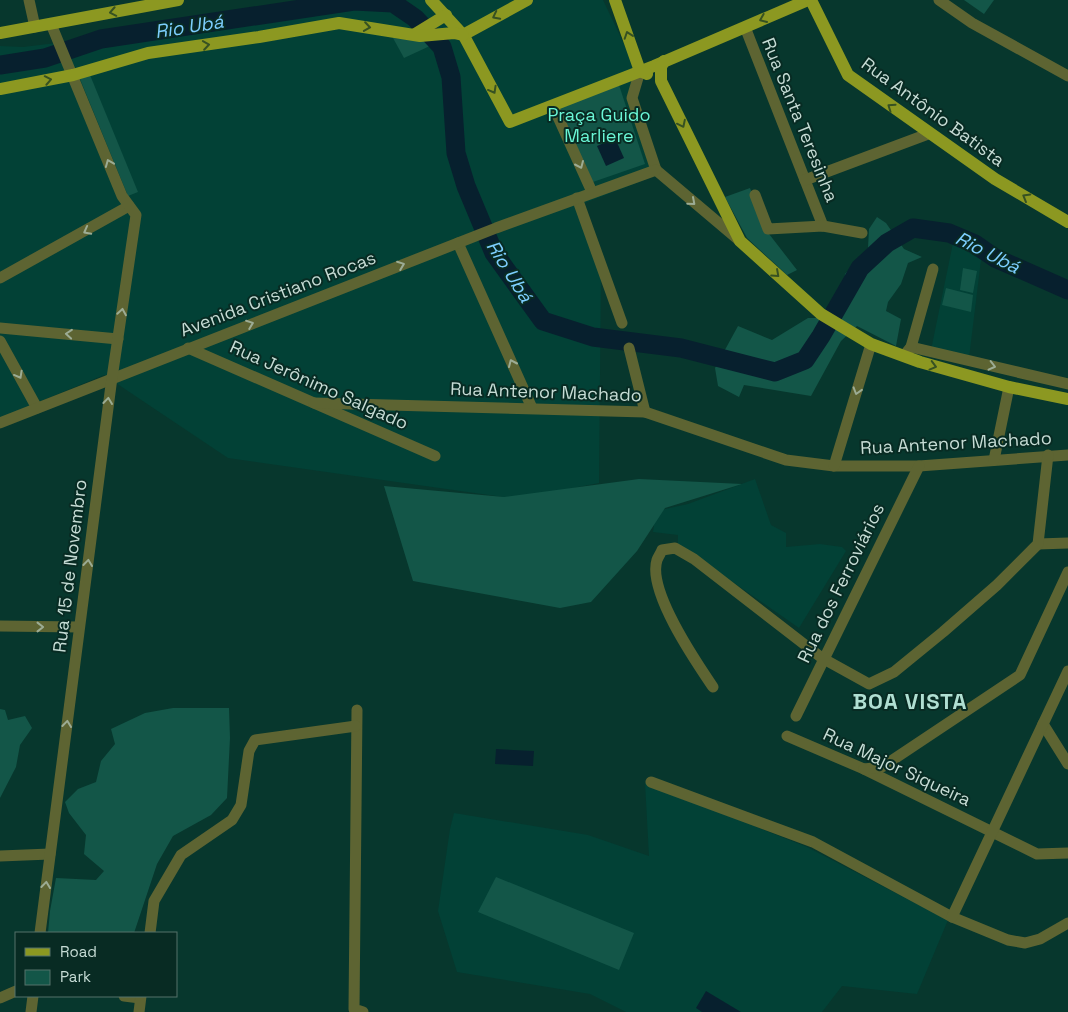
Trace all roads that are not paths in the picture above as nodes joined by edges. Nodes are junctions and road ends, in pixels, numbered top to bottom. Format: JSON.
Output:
{"nodes":[{"id":1,"x":29,"y":0,"type":"edge"},
{"id":2,"x":178,"y":0,"type":"edge"},
{"id":3,"x":431,"y":0,"type":"edge"},
{"id":4,"x":527,"y":0,"type":"edge"},
{"id":5,"x":615,"y":0,"type":"edge"},
{"id":6,"x":810,"y":0,"type":"edge"},
{"id":7,"x":939,"y":0,"type":"edge"},
{"id":8,"x":514,"y":3,"type":"edge"},
{"id":9,"x":446,"y":15,"type":"junction"},
{"id":10,"x":51,"y":24,"type":"junction"},
{"id":11,"x":35,"y":27,"type":"junction"},
{"id":12,"x":745,"y":27,"type":"junction"},
{"id":13,"x":0,"y":33,"type":"edge"},
{"id":14,"x":416,"y":35,"type":"junction"},
{"id":15,"x":463,"y":35,"type":"junction"},
{"id":16,"x":664,"y":61,"type":"junction"},
{"id":17,"x":70,"y":69,"type":"junction"},
{"id":18,"x":640,"y":71,"type":"junction"},
{"id":19,"x":1068,"y":76,"type":"edge"},
{"id":20,"x":661,"y":80,"type":"junction"},
{"id":21,"x":0,"y":89,"type":"edge"},
{"id":22,"x":553,"y":106,"type":"junction"},
{"id":23,"x":928,"y":134,"type":"junction"},
{"id":24,"x":656,"y":170,"type":"junction"},
{"id":25,"x":805,"y":180,"type":"junction"},
{"id":26,"x":592,"y":192,"type":"junction"},
{"id":27,"x":755,"y":195,"type":"dead end"},
{"id":28,"x":577,"y":198,"type":"junction"},
{"id":29,"x":130,"y":206,"type":"junction"},
{"id":30,"x":1068,"y":222,"type":"edge"},
{"id":31,"x":823,"y":226,"type":"junction"},
{"id":32,"x":862,"y":233,"type":"dead end"},
{"id":33,"x":740,"y":241,"type":"junction"},
{"id":34,"x":458,"y":243,"type":"junction"},
{"id":35,"x":933,"y":269,"type":"dead end"},
{"id":36,"x":0,"y":278,"type":"edge"},
{"id":37,"x":622,"y":323,"type":"dead end"},
{"id":38,"x":0,"y":328,"type":"edge"},
{"id":39,"x":118,"y":339,"type":"junction"},
{"id":40,"x":0,"y":341,"type":"edge"},
{"id":41,"x":871,"y":344,"type":"junction"},
{"id":42,"x":188,"y":348,"type":"junction"},
{"id":43,"x":629,"y":348,"type":"dead end"},
{"id":44,"x":907,"y":351,"type":"junction"},
{"id":45,"x":112,"y":378,"type":"junction"},
{"id":46,"x":1068,"y":384,"type":"edge"},
{"id":47,"x":1010,"y":387,"type":"junction"},
{"id":48,"x":1068,"y":399,"type":"edge"},
{"id":49,"x":314,"y":403,"type":"junction"},
{"id":50,"x":37,"y":408,"type":"junction"},
{"id":51,"x":532,"y":408,"type":"junction"},
{"id":52,"x":645,"y":412,"type":"junction"},
{"id":53,"x":0,"y":423,"type":"edge"},
{"id":54,"x":1048,"y":455,"type":"junction"},
{"id":55,"x":1068,"y":455,"type":"edge"},
{"id":56,"x":435,"y":456,"type":"dead end"},
{"id":57,"x":994,"y":460,"type":"junction"},
{"id":58,"x":834,"y":466,"type":"junction"},
{"id":59,"x":918,"y":466,"type":"junction"},
{"id":60,"x":1068,"y":543,"type":"edge"},
{"id":61,"x":1038,"y":544,"type":"junction"},
{"id":62,"x":1068,"y":572,"type":"edge"},
{"id":63,"x":0,"y":626,"type":"edge"},
{"id":64,"x":79,"y":627,"type":"junction"},
{"id":65,"x":822,"y":658,"type":"junction"},
{"id":66,"x":1068,"y":670,"type":"edge"},
{"id":67,"x":713,"y":687,"type":"dead end"},
{"id":68,"x":357,"y":710,"type":"dead end"},
{"id":69,"x":796,"y":716,"type":"dead end"},
{"id":70,"x":1043,"y":724,"type":"junction"},
{"id":71,"x":356,"y":726,"type":"junction"},
{"id":72,"x":787,"y":736,"type":"dead end"},
{"id":73,"x":1068,"y":764,"type":"edge"},
{"id":74,"x":864,"y":769,"type":"junction"},
{"id":75,"x":651,"y":782,"type":"dead end"},
{"id":76,"x":992,"y":830,"type":"junction"},
{"id":77,"x":1068,"y":853,"type":"edge"},
{"id":78,"x":50,"y":854,"type":"junction"},
{"id":79,"x":0,"y":856,"type":"edge"},
{"id":80,"x":952,"y":917,"type":"junction"},
{"id":81,"x":1068,"y":923,"type":"edge"},
{"id":82,"x":40,"y":932,"type":"edge"},
{"id":83,"x":150,"y":932,"type":"edge"},
{"id":84,"x":15,"y":991,"type":"edge"},
{"id":85,"x":32,"y":997,"type":"edge"},
{"id":86,"x":141,"y":997,"type":"edge"},
{"id":87,"x":0,"y":998,"type":"edge"},
{"id":88,"x":356,"y":1011,"type":"edge"},
{"id":89,"x":31,"y":1012,"type":"edge"},
{"id":90,"x":140,"y":1012,"type":"edge"}],
"edges":[{"from":1,"to":11,"type":"street"},
{"from":2,"to":10,"type":"main road","one_way":true},
{"from":3,"to":9,"type":"main road"},
{"from":4,"to":8,"type":"main road"},
{"from":18,"to":5,"type":"main road","one_way":true},
{"from":6,"to":12,"type":"main road","one_way":true},
{"from":23,"to":6,"type":"main road","name":"Rua Antônio Batista","one_way":true},
{"from":7,"to":19,"type":"street"},
{"from":8,"to":15,"type":"main road","one_way":true},
{"from":9,"to":14,"type":"main road"},
{"from":9,"to":15,"type":"main road"},
{"from":10,"to":11,"type":"main road"},
{"from":10,"to":17,"type":"street"},
{"from":11,"to":13,"type":"main road"},
{"from":12,"to":16,"type":"main road"},
{"from":12,"to":25,"type":"street","name":"Rua Santa Teresinha"},
{"from":14,"to":15,"type":"main road"},
{"from":17,"to":14,"type":"main road","one_way":true},
{"from":15,"to":22,"type":"main road","one_way":true},
{"from":16,"to":18,"type":"main road"},
{"from":16,"to":20,"type":"main road"},
{"from":21,"to":17,"type":"main road","one_way":true},
{"from":29,"to":17,"type":"street","one_way":true},
{"from":18,"to":20,"type":"main road"},
{"from":18,"to":22,"type":"main road"},
{"from":18,"to":24,"type":"street"},
{"from":20,"to":33,"type":"main road","one_way":true},
{"from":22,"to":26,"type":"street","one_way":true},
{"from":23,"to":25,"type":"street"},
{"from":30,"to":23,"type":"main road","name":"Rua Antônio Batista","one_way":true},
{"from":24,"to":26,"type":"street"},
{"from":24,"to":33,"type":"street","one_way":true},
{"from":25,"to":31,"type":"street","name":"Rua Santa Teresinha"},
{"from":26,"to":28,"type":"street"},
{"from":27,"to":31,"type":"street"},
{"from":28,"to":34,"type":"street","name":"Avenida Cristiano Rocas"},
{"from":28,"to":37,"type":"street"},
{"from":29,"to":36,"type":"street","one_way":true},
{"from":39,"to":29,"type":"street","name":"Rua 15 de Novembro","one_way":true},
{"from":31,"to":32,"type":"street"},
{"from":33,"to":41,"type":"main road","one_way":true},
{"from":42,"to":34,"type":"street","name":"Avenida Cristiano Rocas","one_way":true},
{"from":51,"to":34,"type":"street","one_way":true},
{"from":35,"to":44,"type":"street"},
{"from":39,"to":38,"type":"street","one_way":true},
{"from":39,"to":45,"type":"street","name":"Rua 15 de Novembro"},
{"from":40,"to":50,"type":"street","one_way":true},
{"from":41,"to":44,"type":"main road"},
{"from":41,"to":58,"type":"street","one_way":true},
{"from":42,"to":45,"type":"street","name":"Avenida Cristiano Rocas"},
{"from":42,"to":49,"type":"street","name":"Rua Jerônimo Salgado"},
{"from":43,"to":52,"type":"street"},
{"from":44,"to":46,"type":"street","one_way":true},
{"from":44,"to":47,"type":"main road","one_way":true},
{"from":45,"to":50,"type":"street","name":"Avenida Cristiano Rocas"},
{"from":64,"to":45,"type":"street","name":"Rua 15 de Novembro","one_way":true},
{"from":47,"to":48,"type":"main road"},
{"from":47,"to":57,"type":"street"},
{"from":49,"to":51,"type":"street","name":"Rua Antenor Machado"},
{"from":49,"to":56,"type":"street","name":"Rua Jerônimo Salgado"},
{"from":50,"to":53,"type":"street","name":"Avenida Cristiano Rocas"},
{"from":51,"to":52,"type":"street","name":"Rua Antenor Machado"},
{"from":52,"to":58,"type":"street","name":"Rua Antenor Machado"},
{"from":54,"to":55,"type":"street","name":"Rua Antenor Machado"},
{"from":54,"to":57,"type":"street","name":"Rua Antenor Machado"},
{"from":54,"to":61,"type":"street"},
{"from":57,"to":59,"type":"street","name":"Rua Antenor Machado"},
{"from":58,"to":59,"type":"street","name":"Rua Antenor Machado"},
{"from":59,"to":65,"type":"street","name":"Rua dos Ferroviários"},
{"from":60,"to":61,"type":"street"},
{"from":61,"to":65,"type":"street"},
{"from":62,"to":74,"type":"street"},
{"from":63,"to":64,"type":"street","one_way":true},
{"from":78,"to":64,"type":"street","name":"Rua 15 de Novembro","one_way":true},
{"from":65,"to":67,"type":"street"},
{"from":65,"to":69,"type":"street","name":"Rua dos Ferroviários"},
{"from":66,"to":70,"type":"street"},
{"from":68,"to":71,"type":"street"},
{"from":70,"to":73,"type":"street"},
{"from":70,"to":76,"type":"street"},
{"from":71,"to":83,"type":"street"},
{"from":71,"to":88,"type":"street"},
{"from":72,"to":74,"type":"street","name":"Rua Major Siqueira"},
{"from":74,"to":76,"type":"street","name":"Rua Major Siqueira"},
{"from":75,"to":80,"type":"street"},
{"from":76,"to":77,"type":"street","name":"Rua Major Siqueira"},
{"from":76,"to":80,"type":"street"},
{"from":78,"to":79,"type":"street"},
{"from":82,"to":78,"type":"street","name":"Rua 15 de Novembro","one_way":true},
{"from":80,"to":81,"type":"street"},
{"from":84,"to":87,"type":"street"},
{"from":85,"to":89,"type":"street"},
{"from":86,"to":90,"type":"street"}]}
